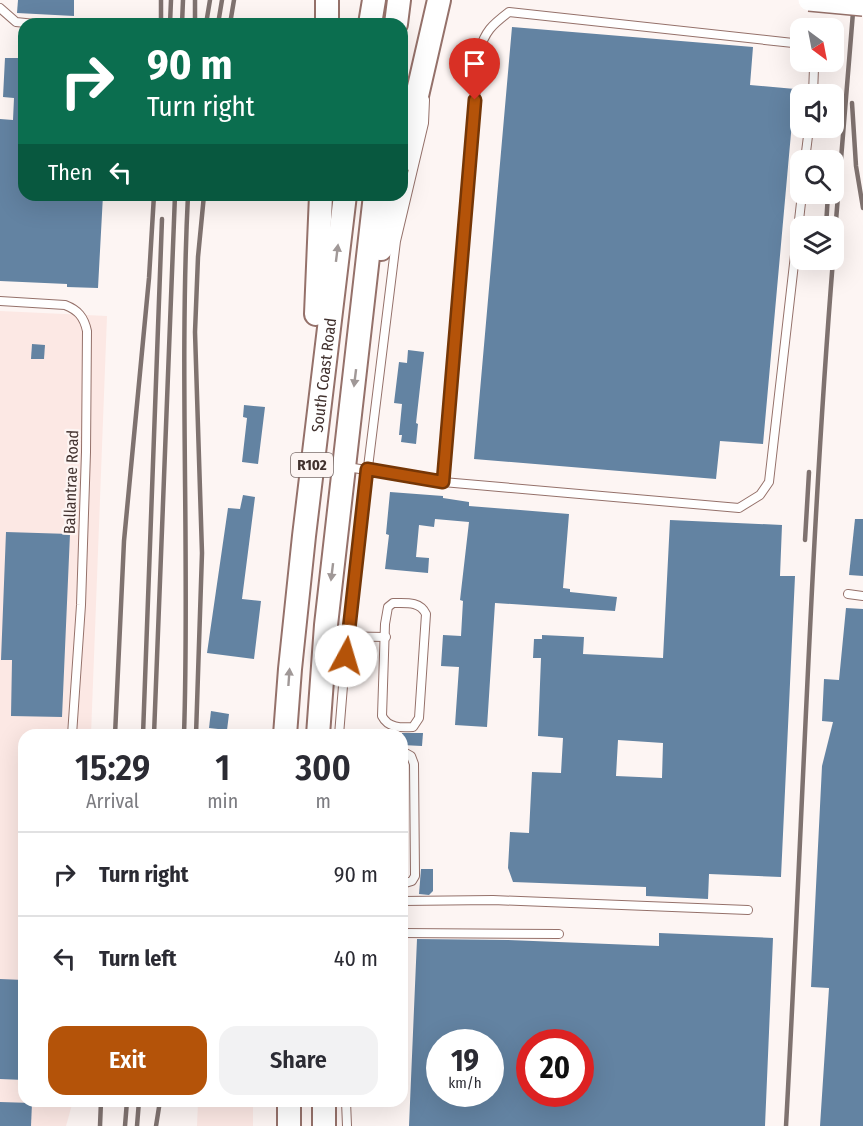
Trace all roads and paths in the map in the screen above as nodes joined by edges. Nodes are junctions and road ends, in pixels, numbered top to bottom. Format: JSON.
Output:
{"nodes":[{"id":1,"x":327,"y":0,"type":"edge"},
{"id":2,"x":374,"y":0,"type":"edge"},
{"id":3,"x":399,"y":0,"type":"edge"},
{"id":4,"x":439,"y":0,"type":"edge"},
{"id":5,"x":809,"y":0,"type":"edge"},
{"id":6,"x":863,"y":5,"type":"edge"},
{"id":7,"x":0,"y":8,"type":"edge"},
{"id":8,"x":327,"y":18,"type":"edge"},
{"id":9,"x":371,"y":18,"type":"edge"},
{"id":10,"x":397,"y":18,"type":"edge"},
{"id":11,"x":18,"y":22,"type":"edge"},
{"id":12,"x":790,"y":43,"type":"edge"},
{"id":13,"x":422,"y":75,"type":"junction"},
{"id":14,"x":408,"y":135,"type":"edge"},
{"id":15,"x":408,"y":190,"type":"edge"},
{"id":16,"x":321,"y":201,"type":"edge"},
{"id":17,"x":344,"y":201,"type":"edge"},
{"id":18,"x":374,"y":201,"type":"edge"},
{"id":19,"x":393,"y":201,"type":"edge"},
{"id":20,"x":405,"y":201,"type":"edge"},
{"id":21,"x":801,"y":204,"type":"edge"},
{"id":22,"x":0,"y":301,"type":"edge"},
{"id":23,"x":359,"y":343,"type":"junction"},
{"id":24,"x":323,"y":369,"type":"junction"},
{"id":25,"x":356,"y":468,"type":"junction"},
{"id":26,"x":443,"y":482,"type":"junction"},
{"id":27,"x":304,"y":536,"type":"junction"},
{"id":28,"x":337,"y":537,"type":"junction"},
{"id":29,"x":848,"y":594,"type":"dead end"},
{"id":30,"x":863,"y":596,"type":"edge"},
{"id":31,"x":336,"y":636,"type":"junction"},
{"id":32,"x":386,"y":637,"type":"junction"},
{"id":33,"x":72,"y":729,"type":"edge"},
{"id":34,"x":285,"y":729,"type":"edge"},
{"id":35,"x":319,"y":729,"type":"edge"},
{"id":36,"x":339,"y":729,"type":"edge"},
{"id":37,"x":408,"y":754,"type":"edge"},
{"id":38,"x":408,"y":882,"type":"edge"},
{"id":39,"x":408,"y":901,"type":"edge"},
{"id":40,"x":748,"y":910,"type":"dead end"},
{"id":41,"x":408,"y":933,"type":"edge"},
{"id":42,"x":559,"y":934,"type":"dead end"},
{"id":43,"x":289,"y":1107,"type":"edge"},
{"id":44,"x":324,"y":1107,"type":"edge"},
{"id":45,"x":346,"y":1107,"type":"edge"},
{"id":46,"x":289,"y":1126,"type":"edge"},
{"id":47,"x":324,"y":1126,"type":"edge"},
{"id":48,"x":347,"y":1126,"type":"edge"}],
"edges":[{"from":1,"to":8,"type":"main road"},
{"from":2,"to":9,"type":"main road"},
{"from":3,"to":10,"type":"main road"},
{"from":4,"to":13,"type":"main road"},
{"from":5,"to":6,"type":"street","bridge":true},
{"from":7,"to":11,"type":"lane"},
{"from":12,"to":26,"type":"lane"},
{"from":13,"to":14,"type":"main road"},
{"from":13,"to":15,"type":"lane"},
{"from":16,"to":24,"type":"main road"},
{"from":24,"to":17,"type":"main road","name":"South Coast Road","number":"R102","one_way":true},
{"from":18,"to":23,"type":"main road","name":"South Coast Road","number":"R102"},
{"from":19,"to":23,"type":"main road"},
{"from":20,"to":25,"type":"lane"},
{"from":21,"to":26,"type":"lane"},
{"from":22,"to":33,"type":"lane","name":"Ballantrae Road"},
{"from":23,"to":25,"type":"main road","name":"South Coast Road","number":"R102","one_way":true},
{"from":24,"to":27,"type":"main road","name":"South Coast Road","number":"R102"},
{"from":25,"to":26,"type":"lane"},
{"from":25,"to":28,"type":"main road","name":"South Coast Road","number":"R102"},
{"from":25,"to":31,"type":"lane"},
{"from":27,"to":28,"type":"main road"},
{"from":34,"to":27,"type":"main road","name":"South Coast Road","number":"R102","one_way":true},
{"from":28,"to":31,"type":"main road","name":"South Coast Road","number":"R102","one_way":true},
{"from":29,"to":30,"type":"lane"},
{"from":31,"to":32,"type":"lane"},
{"from":31,"to":35,"type":"main road","name":"South Coast Road","number":"R102"},
{"from":31,"to":36,"type":"lane"},
{"from":32,"to":32,"type":"lane"},
{"from":37,"to":38,"type":"lane"},
{"from":39,"to":40,"type":"lane"},
{"from":41,"to":42,"type":"lane"},
{"from":43,"to":46,"type":"main road"},
{"from":44,"to":47,"type":"main road"},
{"from":45,"to":48,"type":"lane"}]}
